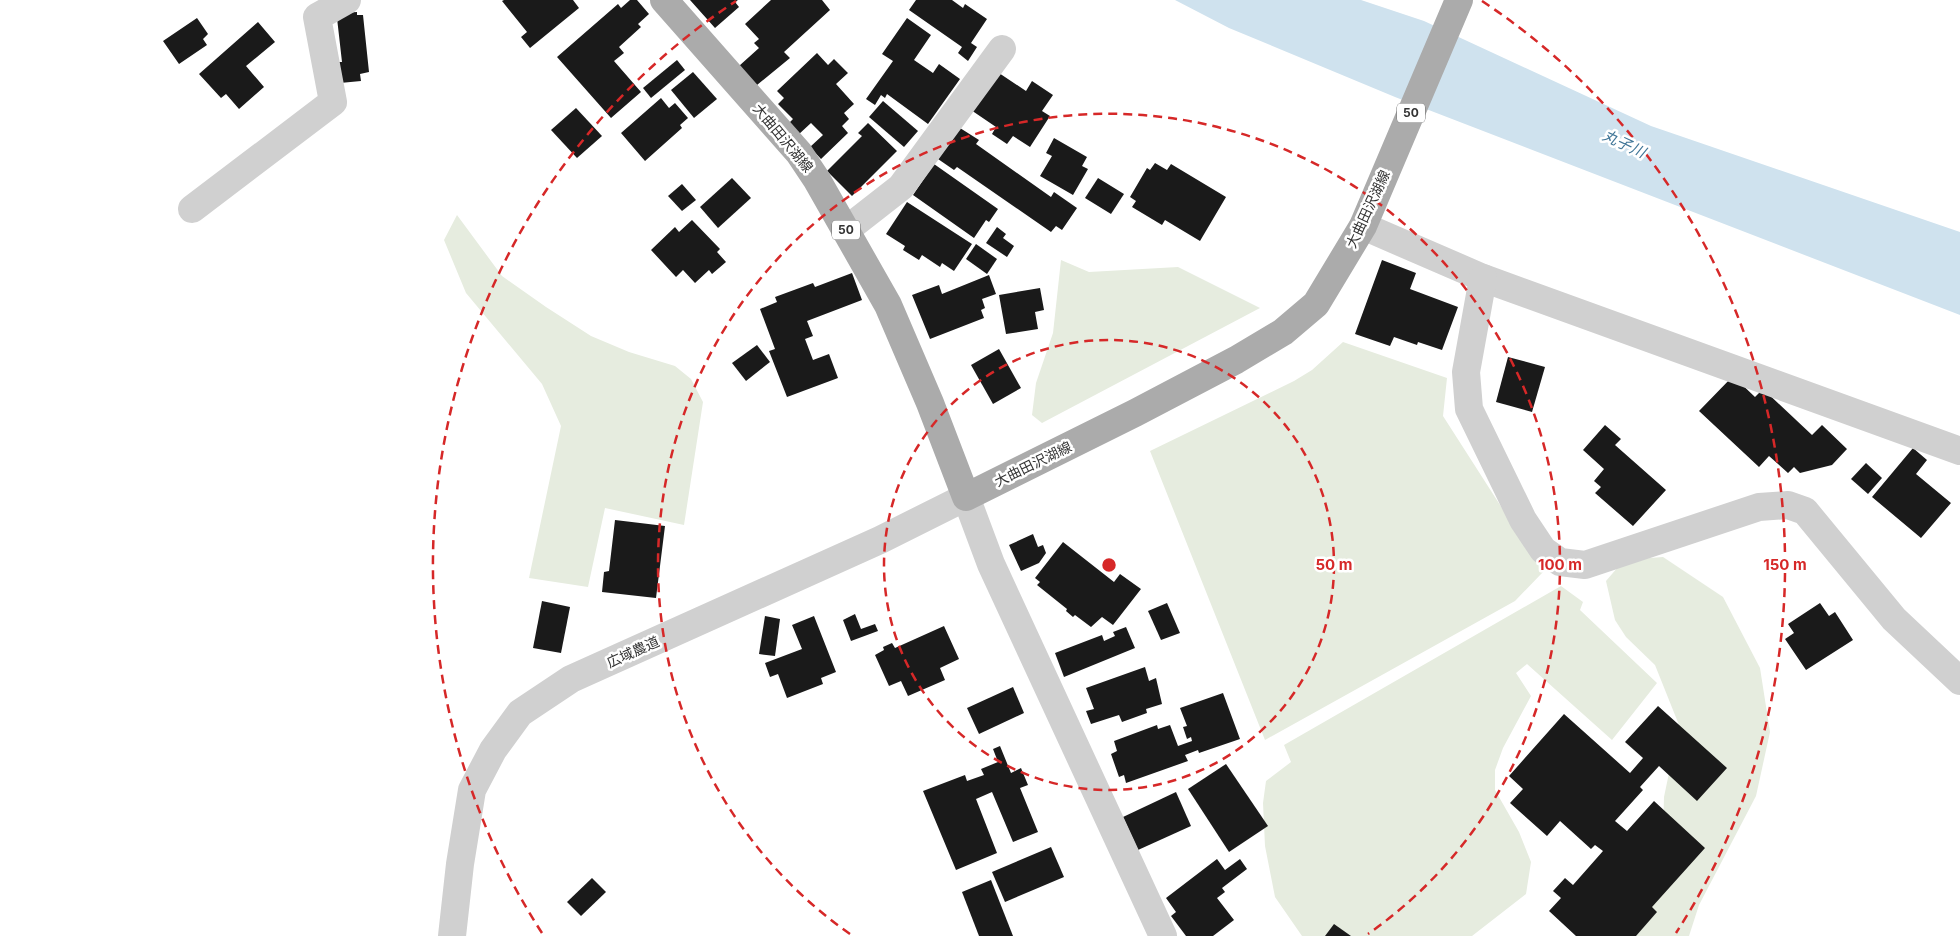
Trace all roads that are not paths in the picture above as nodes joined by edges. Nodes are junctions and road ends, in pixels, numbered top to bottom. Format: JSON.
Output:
{"nodes":[{"id":1,"x":347,"y":0,"type":"edge"},
{"id":2,"x":664,"y":0,"type":"edge"},
{"id":3,"x":1459,"y":0,"type":"edge"},
{"id":4,"x":1002,"y":49,"type":"dead end"},
{"id":5,"x":192,"y":209,"type":"dead end"},
{"id":6,"x":1363,"y":226,"type":"junction"},
{"id":7,"x":846,"y":230,"type":"junction"},
{"id":8,"x":1483,"y":278,"type":"junction"},
{"id":9,"x":1960,"y":451,"type":"edge"},
{"id":10,"x":966,"y":497,"type":"junction"},
{"id":11,"x":1960,"y":681,"type":"edge"},
{"id":12,"x":452,"y":936,"type":"edge"},
{"id":13,"x":1163,"y":936,"type":"edge"}],
"edges":[{"from":1,"to":5,"type":"street"},
{"from":2,"to":7,"type":"main road","name":"大曲田沢湖線","number":"50"},
{"from":3,"to":6,"type":"main road","name":"大曲田沢湖線","number":"50"},
{"from":4,"to":7,"type":"street"},
{"from":6,"to":8,"type":"street"},
{"from":6,"to":10,"type":"main road","name":"大曲田沢湖線","number":"50"},
{"from":7,"to":10,"type":"main road","name":"大曲田沢湖線","number":"50"},
{"from":8,"to":9,"type":"street"},
{"from":8,"to":11,"type":"street"},
{"from":10,"to":12,"type":"street","name":"広域農道"},
{"from":10,"to":13,"type":"street"}]}
